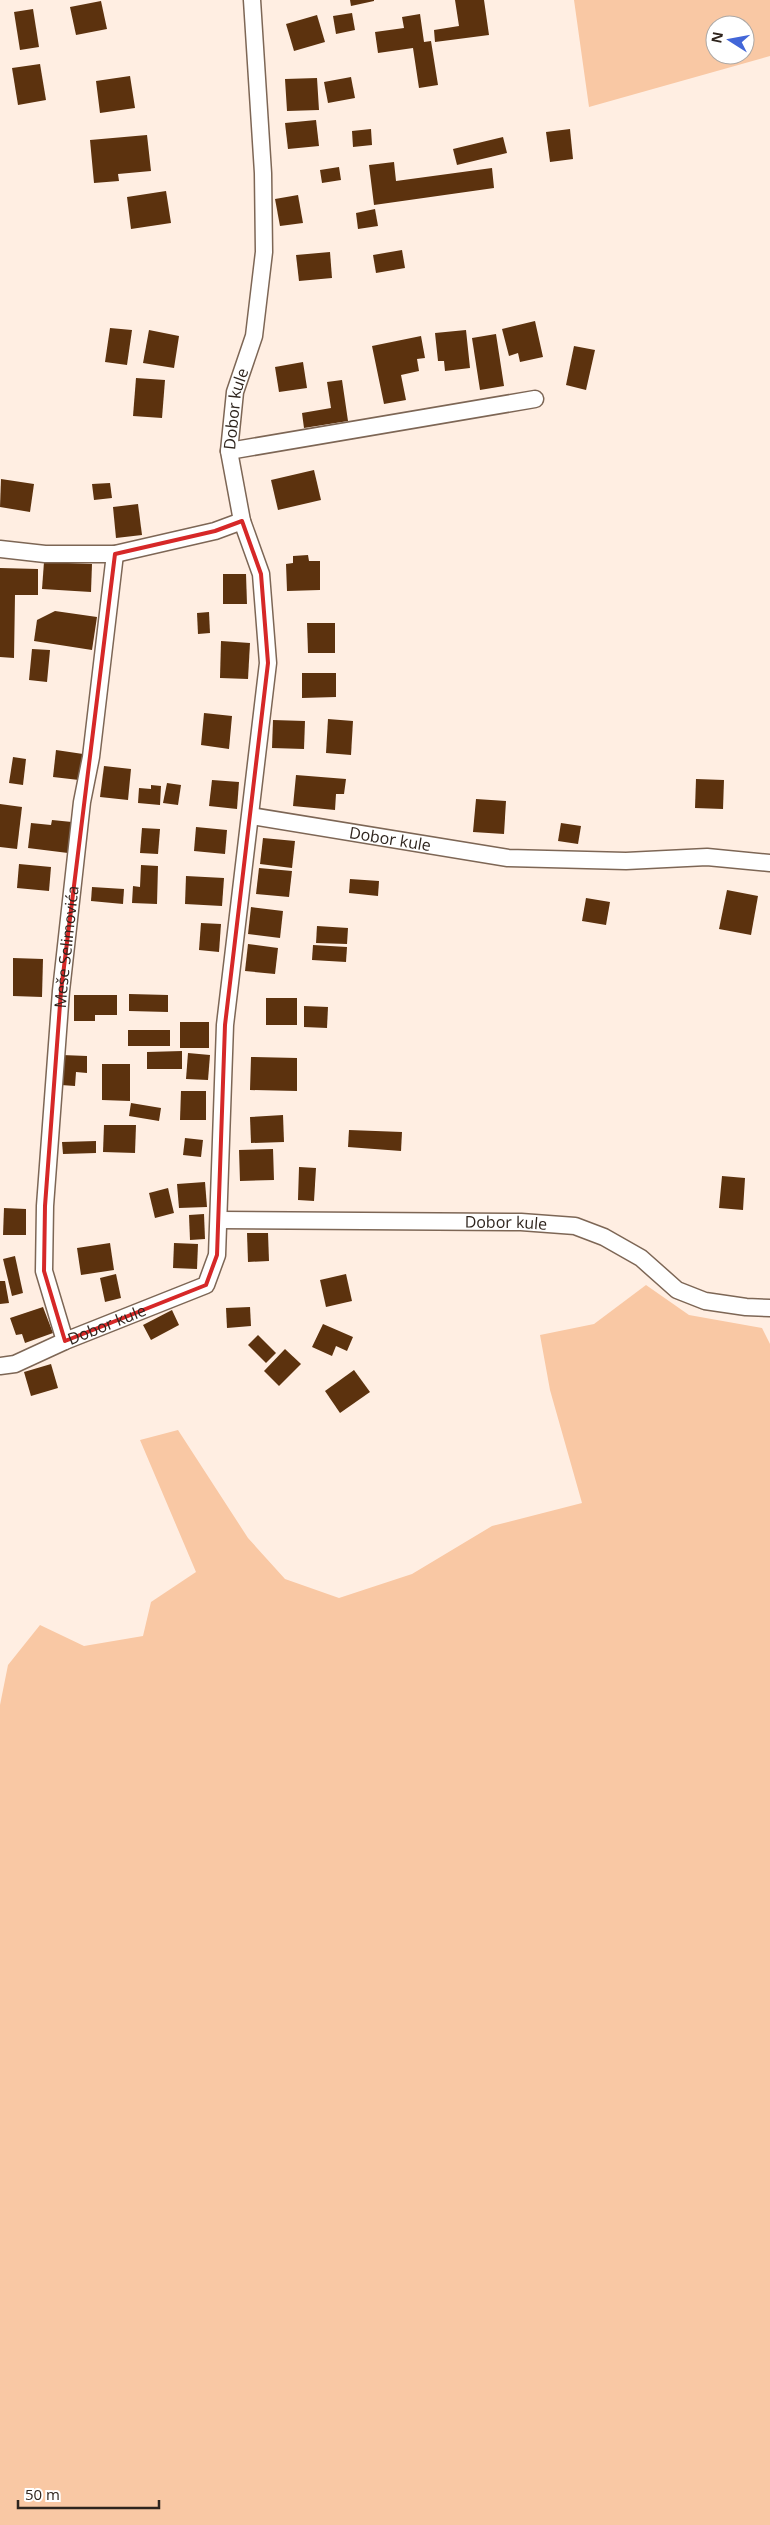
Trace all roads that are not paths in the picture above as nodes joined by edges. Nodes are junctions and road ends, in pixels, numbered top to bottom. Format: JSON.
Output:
{"nodes":[{"id":1,"x":252,"y":0,"type":"edge"},
{"id":2,"x":535,"y":399,"type":"dead end"},
{"id":3,"x":229,"y":451,"type":"junction"},
{"id":4,"x":242,"y":520,"type":"junction"},
{"id":5,"x":0,"y":549,"type":"edge"},
{"id":6,"x":115,"y":554,"type":"junction"},
{"id":7,"x":251,"y":816,"type":"junction"},
{"id":8,"x":770,"y":863,"type":"edge"},
{"id":9,"x":220,"y":1220,"type":"junction"},
{"id":10,"x":770,"y":1308,"type":"edge"},
{"id":11,"x":65,"y":1341,"type":"junction"},
{"id":12,"x":0,"y":1366,"type":"edge"}],
"edges":[{"from":1,"to":3,"type":"street","name":"Dobor kule"},
{"from":2,"to":3,"type":"street"},
{"from":3,"to":4,"type":"street","name":"Dobor kule"},
{"from":4,"to":6,"type":"street"},
{"from":4,"to":7,"type":"street","name":"Dobor kule"},
{"from":5,"to":6,"type":"street"},
{"from":6,"to":11,"type":"street","name":"Meše Selimovića"},
{"from":7,"to":8,"type":"street","name":"Dobor kule"},
{"from":7,"to":9,"type":"street","name":"Dobor kule"},
{"from":9,"to":10,"type":"street","name":"Dobor kule"},
{"from":9,"to":11,"type":"street","name":"Dobor kule"},
{"from":11,"to":12,"type":"street","name":"Dobor kule"}]}
